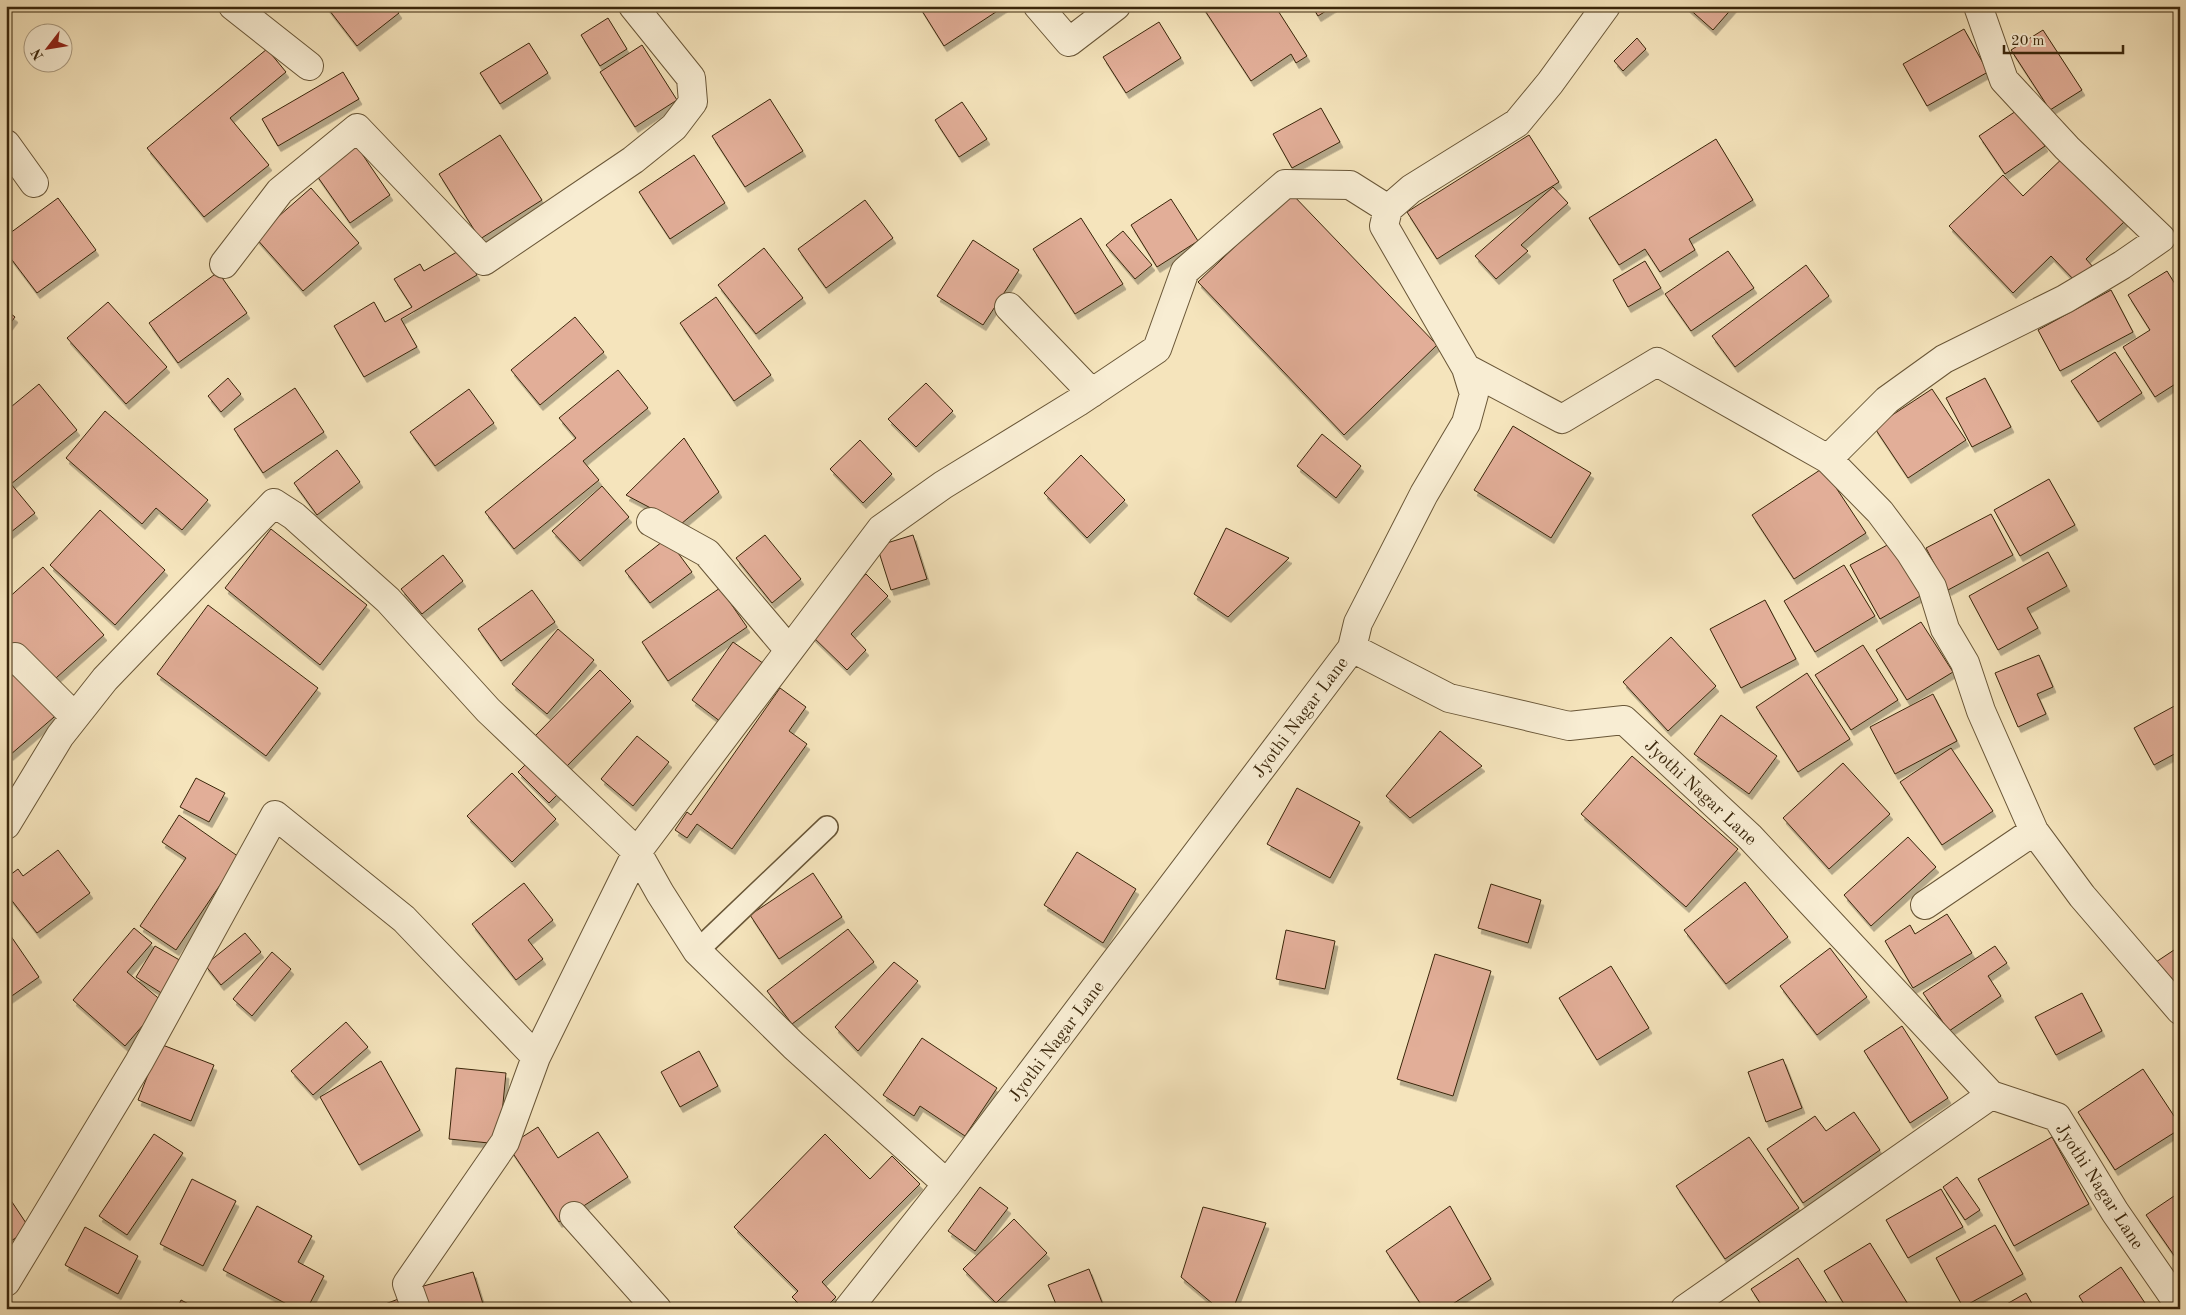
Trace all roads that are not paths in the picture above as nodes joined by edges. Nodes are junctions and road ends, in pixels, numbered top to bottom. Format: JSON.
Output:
{"nodes":[{"id":1,"x":233,"y":6,"type":"edge"},
{"id":2,"x":633,"y":6,"type":"edge"},
{"id":3,"x":1038,"y":6,"type":"edge"},
{"id":4,"x":1116,"y":6,"type":"edge"},
{"id":5,"x":1606,"y":6,"type":"edge"},
{"id":6,"x":1978,"y":6,"type":"edge"},
{"id":7,"x":309,"y":66,"type":"dead end"},
{"id":8,"x":6,"y":144,"type":"edge"},
{"id":9,"x":34,"y":183,"type":"dead end"},
{"id":10,"x":1388,"y":209,"type":"junction"},
{"id":11,"x":2170,"y":234,"type":"edge"},
{"id":12,"x":224,"y":264,"type":"dead end"},
{"id":13,"x":1009,"y":307,"type":"dead end"},
{"id":14,"x":1466,"y":368,"type":"junction"},
{"id":15,"x":1092,"y":393,"type":"junction"},
{"id":16,"x":1828,"y":460,"type":"junction"},
{"id":17,"x":651,"y":522,"type":"dead end"},
{"id":18,"x":1352,"y":648,"type":"junction"},
{"id":19,"x":789,"y":650,"type":"junction"},
{"id":20,"x":16,"y":657,"type":"dead end"},
{"id":21,"x":75,"y":717,"type":"junction"},
{"id":22,"x":6,"y":824,"type":"edge"},
{"id":23,"x":827,"y":827,"type":"dead end"},
{"id":24,"x":2034,"y":831,"type":"junction"},
{"id":25,"x":637,"y":852,"type":"junction"},
{"id":26,"x":1925,"y":906,"type":"dead end"},
{"id":27,"x":697,"y":951,"type":"junction"},
{"id":28,"x":2180,"y":1010,"type":"edge"},
{"id":29,"x":536,"y":1057,"type":"junction"},
{"id":30,"x":1991,"y":1095,"type":"junction"},
{"id":31,"x":947,"y":1184,"type":"junction"},
{"id":32,"x":574,"y":1216,"type":"dead end"},
{"id":33,"x":6,"y":1282,"type":"edge"},
{"id":34,"x":2180,"y":1306,"type":"edge"},
{"id":35,"x":416,"y":1309,"type":"edge"},
{"id":36,"x":657,"y":1309,"type":"edge"},
{"id":37,"x":848,"y":1309,"type":"edge"},
{"id":38,"x":1685,"y":1309,"type":"edge"}],
"edges":[{"from":1,"to":7,"type":"street"},
{"from":2,"to":12,"type":"street"},
{"from":3,"to":4,"type":"street"},
{"from":5,"to":10,"type":"street"},
{"from":6,"to":11,"type":"street"},
{"from":8,"to":9,"type":"street"},
{"from":10,"to":14,"type":"street"},
{"from":10,"to":15,"type":"street"},
{"from":11,"to":16,"type":"street"},
{"from":13,"to":15,"type":"street"},
{"from":14,"to":16,"type":"street"},
{"from":14,"to":18,"type":"street"},
{"from":15,"to":19,"type":"street"},
{"from":16,"to":24,"type":"street"},
{"from":17,"to":19,"type":"street"},
{"from":18,"to":30,"type":"street","name":"Jyothi Nagar Lane"},
{"from":18,"to":31,"type":"street","name":"Jyothi Nagar Lane"},
{"from":19,"to":25,"type":"street"},
{"from":20,"to":21,"type":"street"},
{"from":21,"to":22,"type":"street"},
{"from":21,"to":25,"type":"street"},
{"from":23,"to":27,"type":"lane"},
{"from":24,"to":26,"type":"street"},
{"from":24,"to":28,"type":"street"},
{"from":25,"to":27,"type":"street"},
{"from":25,"to":29,"type":"street"},
{"from":27,"to":31,"type":"street"},
{"from":29,"to":33,"type":"street"},
{"from":29,"to":35,"type":"street"},
{"from":30,"to":34,"type":"street","name":"Jyothi Nagar Lane"},
{"from":30,"to":38,"type":"street"},
{"from":31,"to":37,"type":"street","name":"Jyothi Nagar Lane"},
{"from":32,"to":36,"type":"street"}]}
